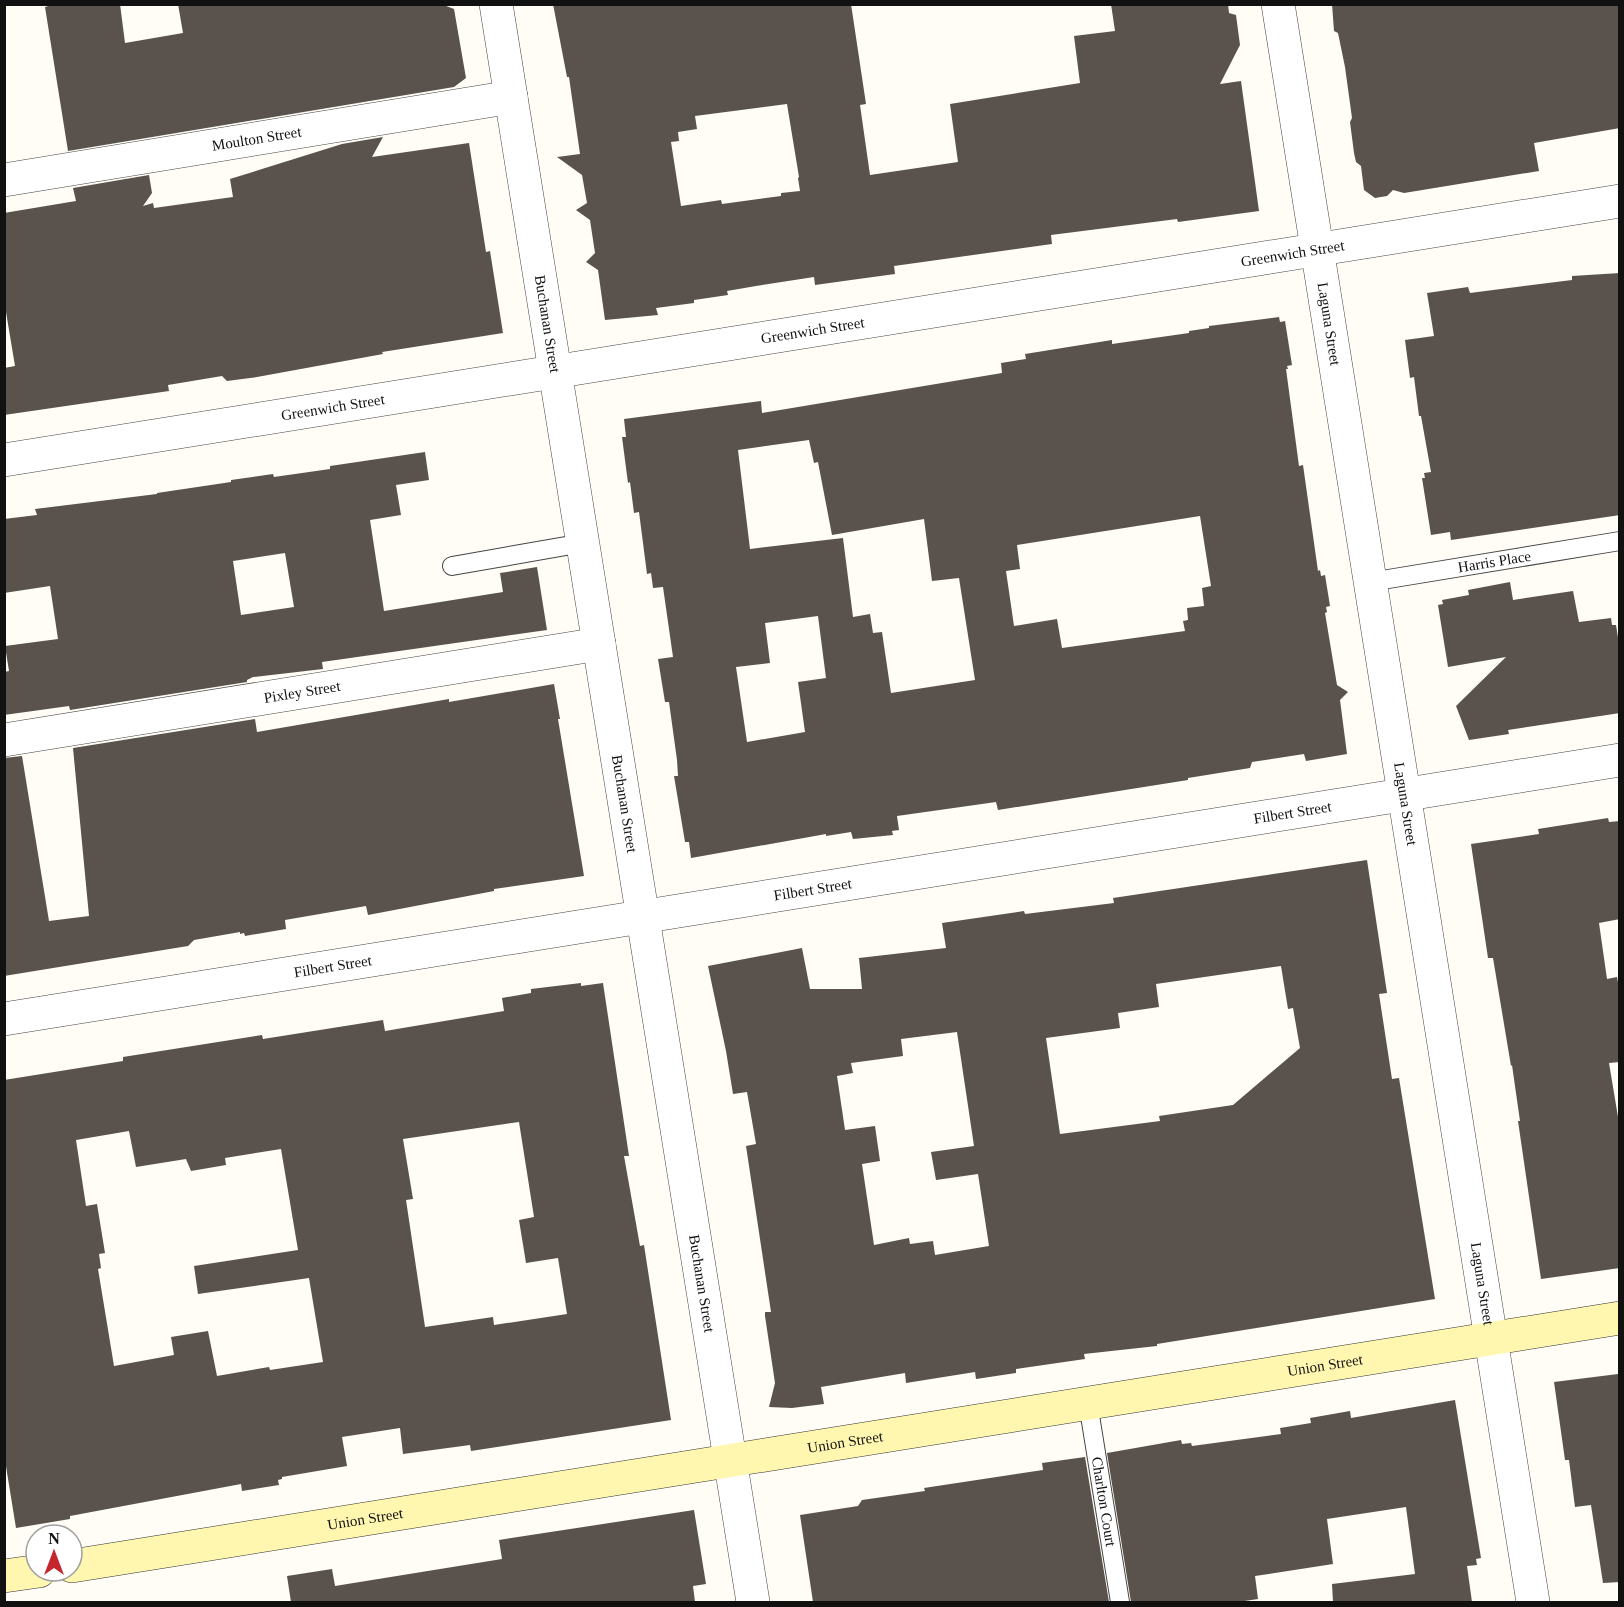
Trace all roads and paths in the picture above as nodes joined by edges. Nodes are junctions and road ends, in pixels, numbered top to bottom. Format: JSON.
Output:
{"nodes":[{"id":1,"x":496,"y":4,"type":"edge"},
{"id":2,"x":1278,"y":4,"type":"edge"},
{"id":3,"x":511,"y":97,"type":"junction"},
{"id":4,"x":4,"y":180,"type":"edge"},
{"id":5,"x":1620,"y":201,"type":"edge"},
{"id":6,"x":1317,"y":250,"type":"junction"},
{"id":7,"x":555,"y":372,"type":"junction"},
{"id":8,"x":4,"y":460,"type":"edge"},
{"id":9,"x":1620,"y":542,"type":"edge"},
{"id":10,"x":583,"y":543,"type":"junction"},
{"id":11,"x":452,"y":566,"type":"dead end"},
{"id":12,"x":1370,"y":582,"type":"junction"},
{"id":13,"x":599,"y":644,"type":"junction"},
{"id":14,"x":4,"y":740,"type":"edge"},
{"id":15,"x":1620,"y":760,"type":"edge"},
{"id":16,"x":1404,"y":794,"type":"junction"},
{"id":17,"x":643,"y":916,"type":"junction"},
{"id":18,"x":4,"y":1019,"type":"edge"},
{"id":19,"x":1620,"y":1318,"type":"edge"},
{"id":20,"x":1491,"y":1339,"type":"junction"},
{"id":21,"x":1088,"y":1403,"type":"junction"},
{"id":22,"x":730,"y":1461,"type":"junction"},
{"id":23,"x":84,"y":1564,"type":"edge"},
{"id":24,"x":24,"y":1573,"type":"edge"},
{"id":25,"x":4,"y":1576,"type":"edge"},
{"id":26,"x":753,"y":1602,"type":"edge"},
{"id":27,"x":1120,"y":1602,"type":"edge"},
{"id":28,"x":1533,"y":1602,"type":"edge"}],
"edges":[{"from":1,"to":3,"type":"street","name":"Buchanan Street"},
{"from":2,"to":6,"type":"street","name":"Laguna Street"},
{"from":3,"to":4,"type":"street","name":"Moulton Street"},
{"from":3,"to":7,"type":"street","name":"Buchanan Street"},
{"from":5,"to":6,"type":"street","name":"Greenwich Street"},
{"from":6,"to":7,"type":"street","name":"Greenwich Street"},
{"from":6,"to":12,"type":"street","name":"Laguna Street"},
{"from":7,"to":8,"type":"street","name":"Greenwich Street"},
{"from":7,"to":10,"type":"street","name":"Buchanan Street"},
{"from":9,"to":12,"type":"lane","name":"Harris Place"},
{"from":10,"to":11,"type":"lane"},
{"from":10,"to":13,"type":"street","name":"Buchanan Street"},
{"from":12,"to":16,"type":"street","name":"Laguna Street"},
{"from":13,"to":14,"type":"street","name":"Pixley Street"},
{"from":13,"to":17,"type":"street","name":"Buchanan Street"},
{"from":15,"to":16,"type":"street","name":"Filbert Street"},
{"from":16,"to":17,"type":"street","name":"Filbert Street"},
{"from":16,"to":20,"type":"street","name":"Laguna Street"},
{"from":17,"to":18,"type":"street","name":"Filbert Street"},
{"from":17,"to":22,"type":"street","name":"Buchanan Street"},
{"from":19,"to":20,"type":"street","name":"Union Street"},
{"from":20,"to":21,"type":"street","name":"Union Street"},
{"from":20,"to":28,"type":"street","name":"Laguna Street"},
{"from":21,"to":22,"type":"street","name":"Union Street"},
{"from":21,"to":27,"type":"lane","name":"Charlton Court"},
{"from":22,"to":23,"type":"street","name":"Union Street"},
{"from":22,"to":26,"type":"street","name":"Buchanan Street"},
{"from":24,"to":25,"type":"street"}]}
